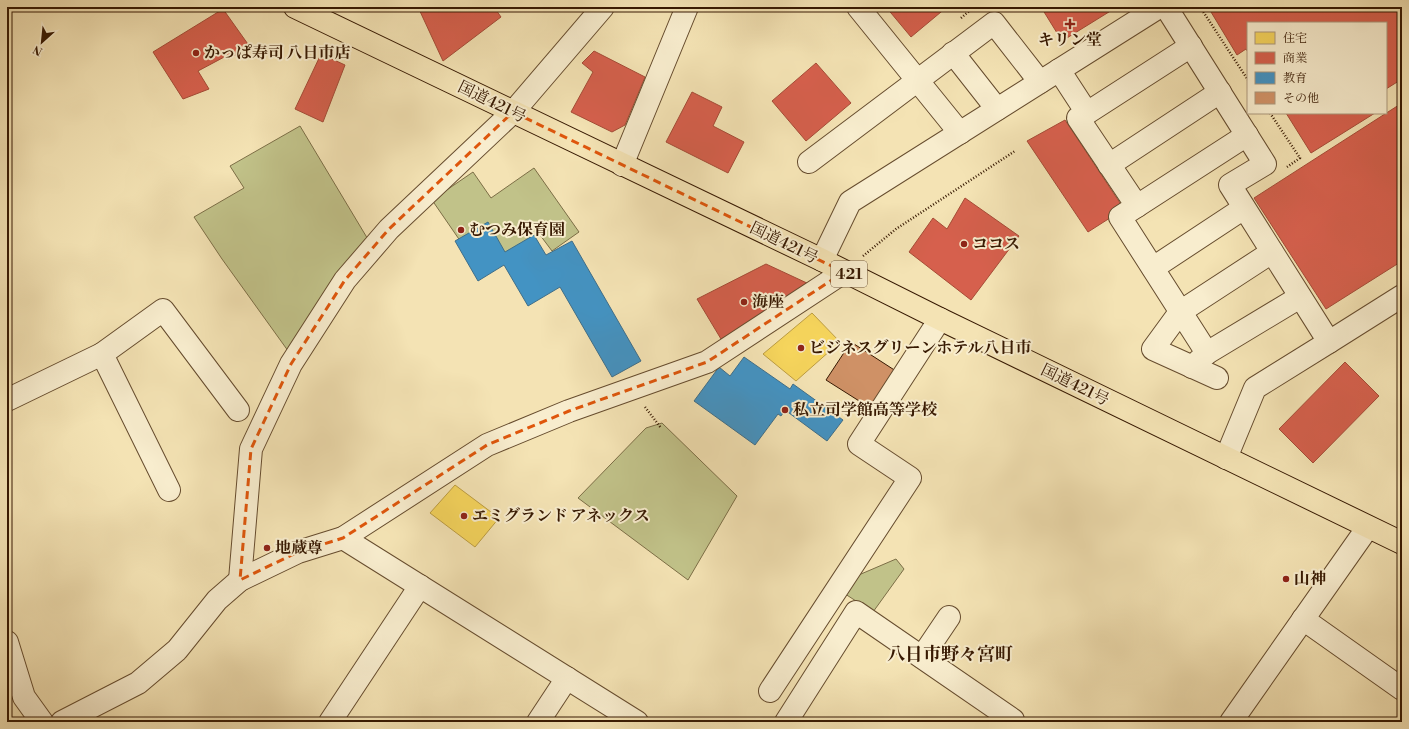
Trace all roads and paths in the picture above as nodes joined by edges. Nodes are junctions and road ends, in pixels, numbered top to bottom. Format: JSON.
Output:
{"nodes":[{"id":1,"x":295,"y":7,"type":"edge"},
{"id":2,"x":603,"y":7,"type":"edge"},
{"id":3,"x":687,"y":7,"type":"edge"},
{"id":4,"x":858,"y":7,"type":"edge"},
{"id":5,"x":974,"y":7,"type":"edge"},
{"id":6,"x":1159,"y":7,"type":"edge"},
{"id":7,"x":1166,"y":7,"type":"edge"},
{"id":8,"x":1200,"y":7,"type":"edge"},
{"id":9,"x":957,"y":21,"type":"dead end"},
{"id":10,"x":1190,"y":46,"type":"junction"},
{"id":11,"x":953,"y":53,"type":"junction"},
{"id":12,"x":1059,"y":70,"type":"junction"},
{"id":13,"x":1247,"y":78,"type":"edge"},
{"id":14,"x":918,"y":80,"type":"junction"},
{"id":15,"x":1040,"y":82,"type":"junction"},
{"id":16,"x":1220,"y":92,"type":"junction"},
{"id":17,"x":997,"y":109,"type":"junction"},
{"id":18,"x":513,"y":112,"type":"junction"},
{"id":19,"x":1087,"y":112,"type":"junction"},
{"id":20,"x":1271,"y":114,"type":"edge"},
{"id":21,"x":960,"y":133,"type":"junction"},
{"id":22,"x":1247,"y":135,"type":"junction"},
{"id":23,"x":1015,"y":151,"type":"dead end"},
{"id":24,"x":809,"y":162,"type":"dead end"},
{"id":25,"x":622,"y":165,"type":"junction"},
{"id":26,"x":1109,"y":165,"type":"junction"},
{"id":27,"x":1282,"y":170,"type":"dead end"},
{"id":28,"x":1137,"y":206,"type":"junction"},
{"id":29,"x":1244,"y":208,"type":"junction"},
{"id":30,"x":1272,"y":252,"type":"junction"},
{"id":31,"x":822,"y":260,"type":"junction"},
{"id":32,"x":1152,"y":268,"type":"junction"},
{"id":33,"x":844,"y":272,"type":"junction"},
{"id":34,"x":1402,"y":296,"type":"edge"},
{"id":35,"x":1300,"y":297,"type":"junction"},
{"id":36,"x":1180,"y":312,"type":"junction"},
{"id":37,"x":940,"y":319,"type":"junction"},
{"id":38,"x":1328,"y":342,"type":"junction"},
{"id":39,"x":102,"y":354,"type":"junction"},
{"id":40,"x":1199,"y":360,"type":"junction"},
{"id":41,"x":1216,"y":378,"type":"dead end"},
{"id":42,"x":7,"y":400,"type":"edge"},
{"id":43,"x":644,"y":406,"type":"dead end"},
{"id":44,"x":238,"y":410,"type":"dead end"},
{"id":45,"x":661,"y":428,"type":"dead end"},
{"id":46,"x":1226,"y":458,"type":"junction"},
{"id":47,"x":169,"y":490,"type":"dead end"},
{"id":48,"x":1368,"y":527,"type":"junction"},
{"id":49,"x":343,"y":538,"type":"junction"},
{"id":50,"x":1402,"y":543,"type":"edge"},
{"id":51,"x":240,"y":580,"type":"junction"},
{"id":52,"x":420,"y":586,"type":"junction"},
{"id":53,"x":949,"y":617,"type":"dead end"},
{"id":54,"x":1304,"y":619,"type":"junction"},
{"id":55,"x":7,"y":642,"type":"edge"},
{"id":56,"x":922,"y":657,"type":"junction"},
{"id":57,"x":567,"y":678,"type":"junction"},
{"id":58,"x":1402,"y":689,"type":"edge"},
{"id":59,"x":770,"y":691,"type":"dead end"},
{"id":60,"x":1013,"y":720,"type":"dead end"},
{"id":61,"x":42,"y":722,"type":"edge"},
{"id":62,"x":62,"y":722,"type":"edge"},
{"id":63,"x":330,"y":722,"type":"edge"},
{"id":64,"x":538,"y":722,"type":"edge"},
{"id":65,"x":637,"y":722,"type":"edge"},
{"id":66,"x":786,"y":722,"type":"edge"},
{"id":67,"x":1231,"y":722,"type":"edge"}],
"edges":[{"from":1,"to":18,"type":"highway","name":"国道421号","number":"421"},
{"from":2,"to":18,"type":"street"},
{"from":3,"to":25,"type":"street"},
{"from":4,"to":14,"type":"street"},
{"from":5,"to":9,"type":"path"},
{"from":6,"to":12,"type":"street"},
{"from":7,"to":10,"type":"street"},
{"from":8,"to":13,"type":"path"},
{"from":10,"to":16,"type":"street"},
{"from":10,"to":19,"type":"street"},
{"from":11,"to":14,"type":"street"},
{"from":11,"to":15,"type":"street"},
{"from":11,"to":17,"type":"street"},
{"from":12,"to":15,"type":"street"},
{"from":12,"to":19,"type":"street"},
{"from":14,"to":21,"type":"street"},
{"from":14,"to":24,"type":"street"},
{"from":15,"to":17,"type":"street"},
{"from":16,"to":22,"type":"street"},
{"from":16,"to":26,"type":"street"},
{"from":17,"to":21,"type":"street"},
{"from":18,"to":25,"type":"highway","name":"国道421号","number":"421"},
{"from":18,"to":51,"type":"street"},
{"from":19,"to":26,"type":"street"},
{"from":20,"to":27,"type":"path"},
{"from":21,"to":31,"type":"street"},
{"from":22,"to":28,"type":"street"},
{"from":22,"to":29,"type":"street"},
{"from":23,"to":33,"type":"path"},
{"from":25,"to":31,"type":"highway","name":"国道421号","number":"421"},
{"from":26,"to":28,"type":"street"},
{"from":28,"to":32,"type":"street"},
{"from":29,"to":30,"type":"street"},
{"from":29,"to":32,"type":"street"},
{"from":30,"to":35,"type":"street"},
{"from":30,"to":36,"type":"street"},
{"from":31,"to":33,"type":"highway","name":"国道421号","number":"421"},
{"from":32,"to":36,"type":"street"},
{"from":33,"to":37,"type":"highway","name":"国道421号","number":"421"},
{"from":33,"to":49,"type":"street"},
{"from":34,"to":38,"type":"street"},
{"from":35,"to":38,"type":"street"},
{"from":35,"to":40,"type":"street"},
{"from":36,"to":40,"type":"street"},
{"from":36,"to":40,"type":"street"},
{"from":37,"to":46,"type":"highway","name":"国道421号","number":"421"},
{"from":37,"to":59,"type":"street"},
{"from":38,"to":46,"type":"street"},
{"from":39,"to":42,"type":"street"},
{"from":39,"to":44,"type":"street"},
{"from":39,"to":47,"type":"street"},
{"from":40,"to":41,"type":"street"},
{"from":43,"to":45,"type":"path"},
{"from":46,"to":48,"type":"highway","name":"国道421号","number":"421"},
{"from":48,"to":50,"type":"highway","name":"国道421号","number":"421"},
{"from":48,"to":54,"type":"street"},
{"from":49,"to":51,"type":"street"},
{"from":49,"to":52,"type":"street"},
{"from":51,"to":62,"type":"street"},
{"from":52,"to":57,"type":"street"},
{"from":52,"to":63,"type":"street"},
{"from":53,"to":56,"type":"street"},
{"from":54,"to":58,"type":"street"},
{"from":54,"to":67,"type":"street"},
{"from":55,"to":61,"type":"street"},
{"from":56,"to":60,"type":"street"},
{"from":56,"to":66,"type":"street"},
{"from":57,"to":64,"type":"street"},
{"from":57,"to":65,"type":"street"}]}
